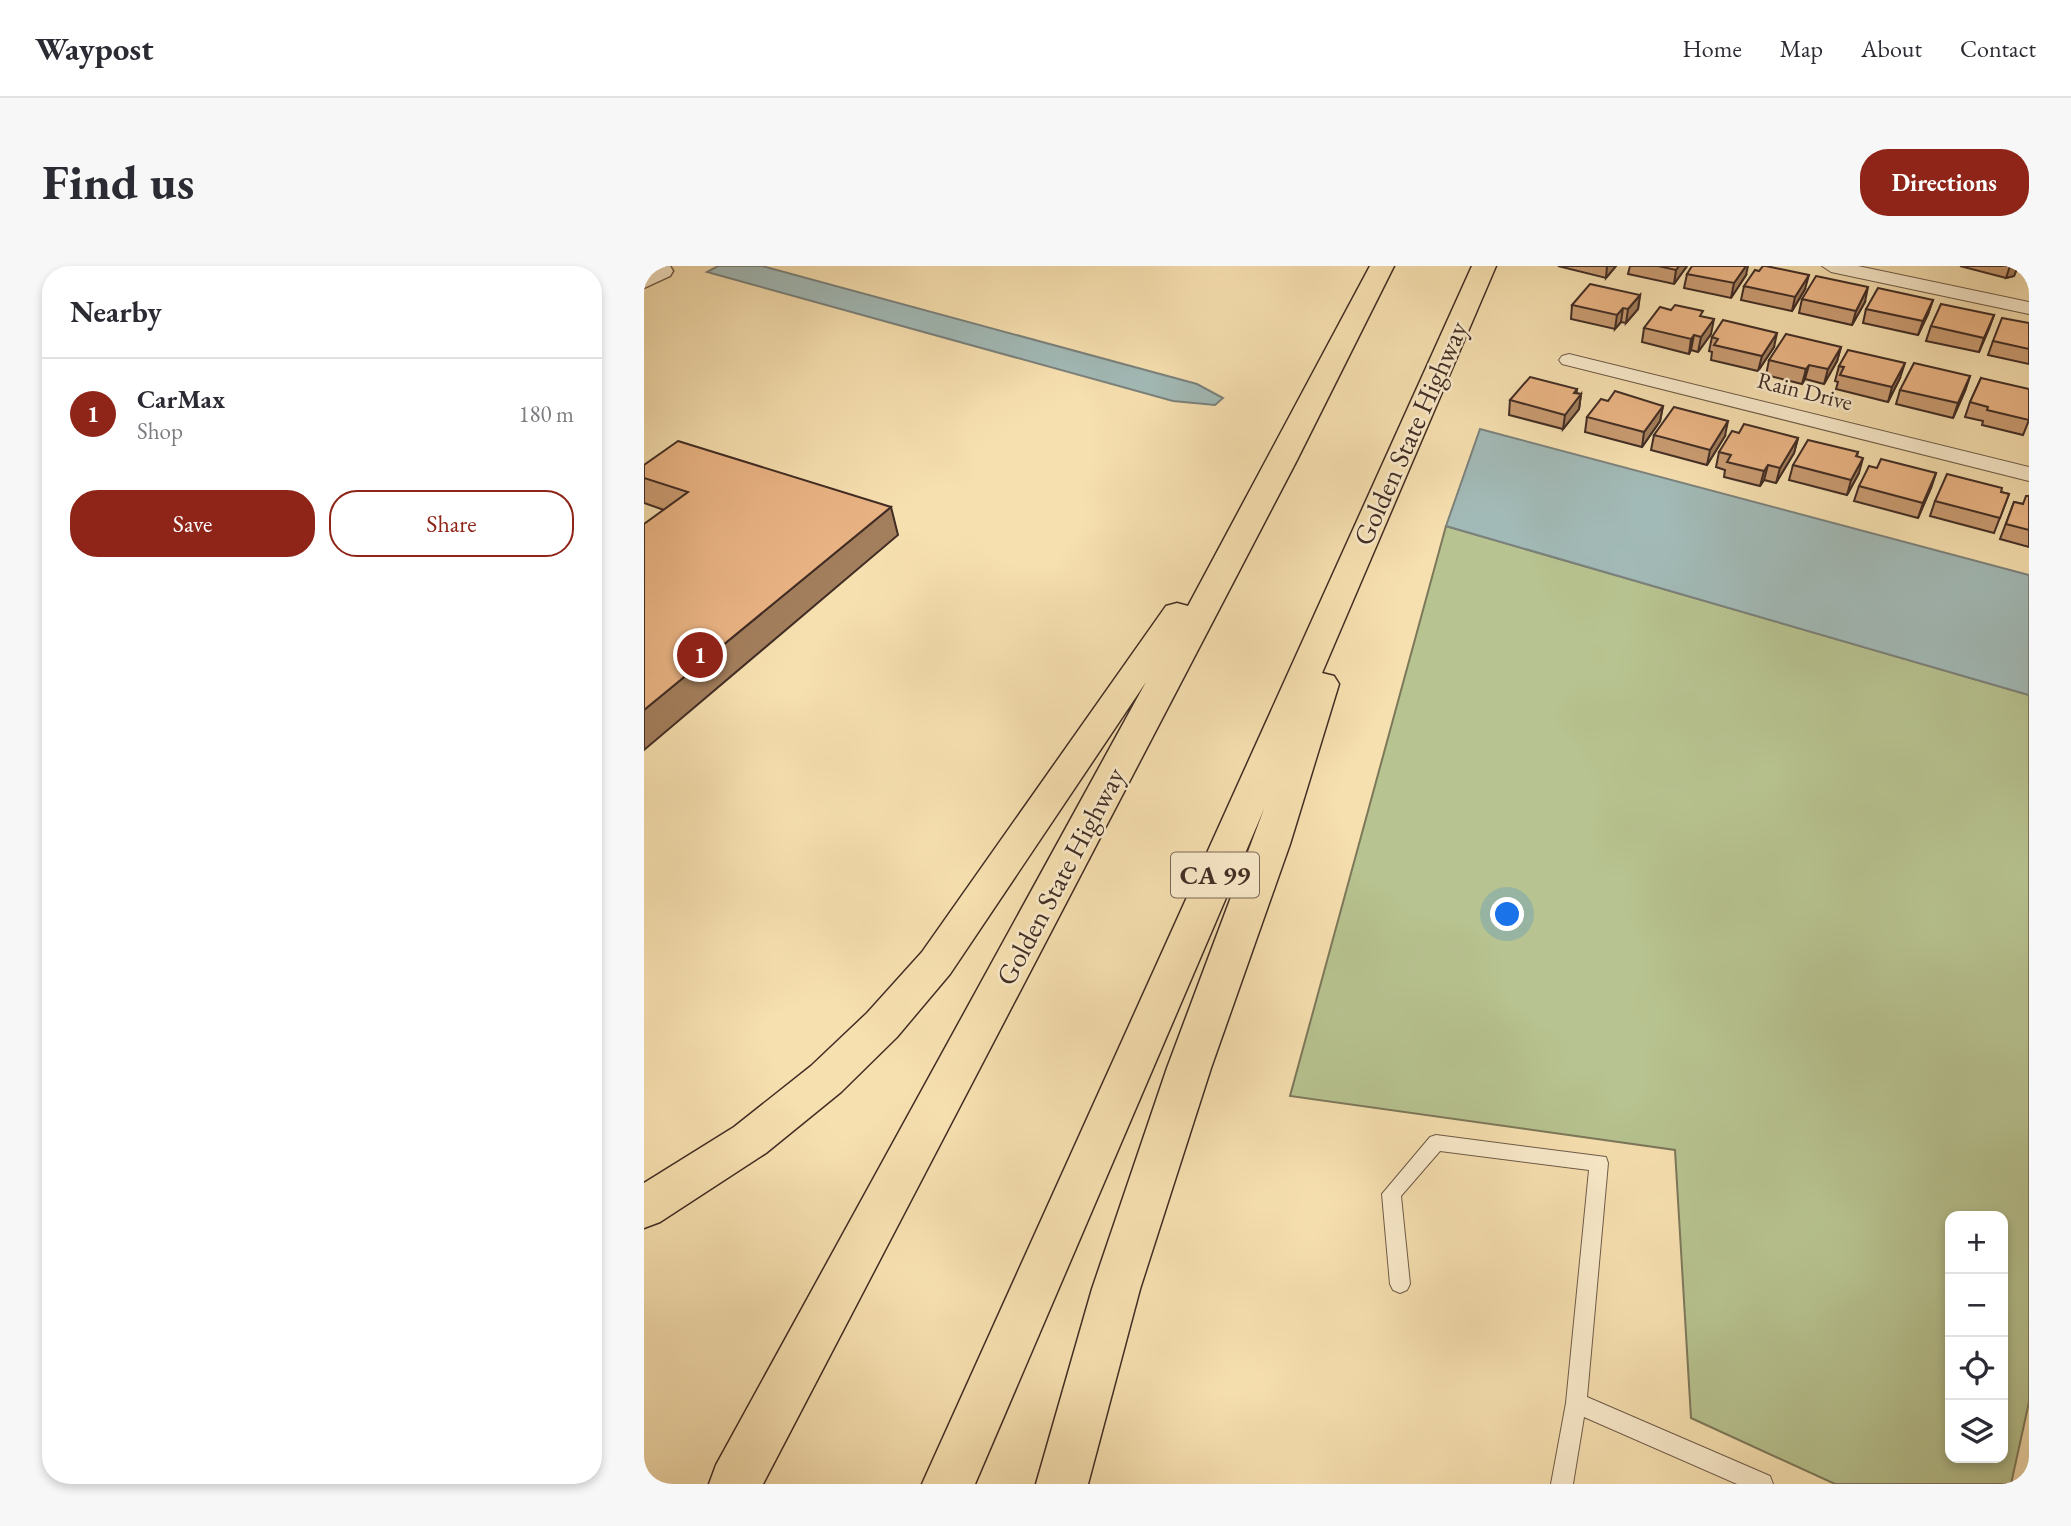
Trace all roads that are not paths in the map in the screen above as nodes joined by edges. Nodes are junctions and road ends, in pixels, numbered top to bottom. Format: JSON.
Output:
{"nodes":[{"id":1,"x":1382,"y":266,"type":"edge"},
{"id":2,"x":1484,"y":266,"type":"edge"},
{"id":3,"x":1831,"y":266,"type":"edge"},
{"id":4,"x":2029,"y":308,"type":"edge"},
{"id":5,"x":1569,"y":360,"type":"dead end"},
{"id":6,"x":1282,"y":462,"type":"junction"},
{"id":7,"x":2029,"y":474,"type":"edge"},
{"id":8,"x":1388,"y":482,"type":"junction"},
{"id":9,"x":644,"y":1208,"type":"edge"},
{"id":10,"x":1401,"y":1284,"type":"dead end"},
{"id":11,"x":1576,"y":1403,"type":"junction"},
{"id":12,"x":735,"y":1484,"type":"edge"},
{"id":13,"x":948,"y":1484,"type":"edge"},
{"id":14,"x":1062,"y":1484,"type":"edge"},
{"id":15,"x":1562,"y":1484,"type":"edge"},
{"id":16,"x":1762,"y":1484,"type":"edge"}],
"edges":[{"from":1,"to":6,"type":"highway","name":"Golden State Highway"},
{"from":2,"to":8,"type":"highway","name":"Golden State Highway","number":"CA 99"},
{"from":3,"to":4,"type":"street"},
{"from":5,"to":7,"type":"street","name":"Rain Drive"},
{"from":6,"to":9,"type":"highway"},
{"from":6,"to":12,"type":"highway","name":"Golden State Highway"},
{"from":8,"to":13,"type":"highway","name":"Golden State Highway","number":"CA 99"},
{"from":8,"to":14,"type":"highway"},
{"from":10,"to":11,"type":"lane"},
{"from":11,"to":15,"type":"lane"},
{"from":11,"to":16,"type":"lane"}]}
